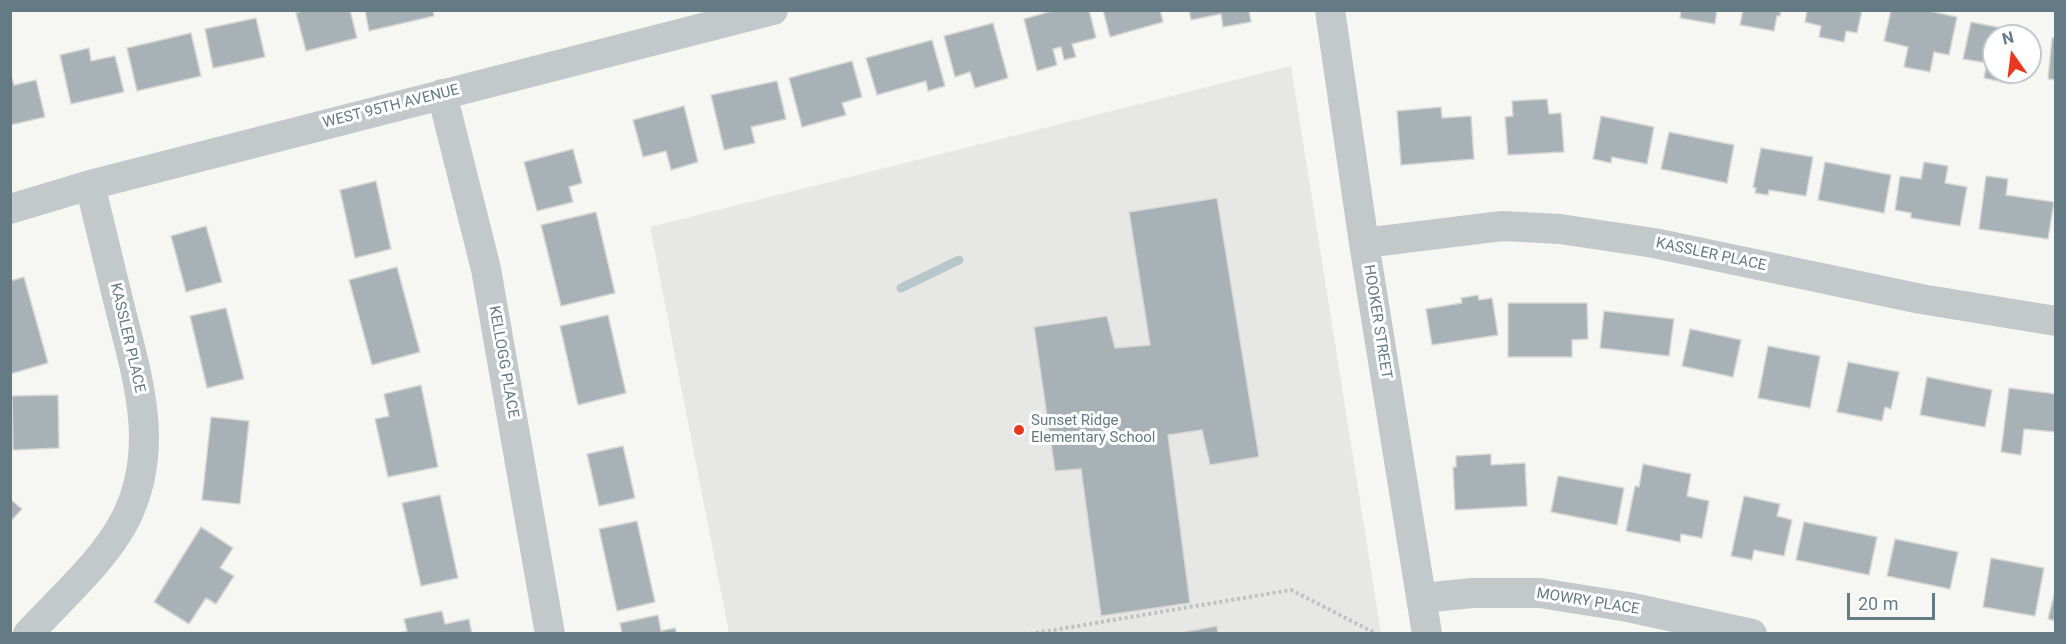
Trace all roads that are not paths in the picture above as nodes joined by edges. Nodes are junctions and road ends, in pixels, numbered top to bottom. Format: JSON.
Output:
{"nodes":[{"id":1,"x":773,"y":10,"type":"edge"},
{"id":2,"x":1330,"y":10,"type":"edge"},
{"id":3,"x":442,"y":94,"type":"junction"},
{"id":4,"x":90,"y":184,"type":"junction"},
{"id":5,"x":10,"y":209,"type":"edge"},
{"id":6,"x":1364,"y":243,"type":"junction"},
{"id":7,"x":2055,"y":321,"type":"edge"},
{"id":8,"x":1422,"y":598,"type":"junction"},
{"id":9,"x":27,"y":633,"type":"edge"},
{"id":10,"x":550,"y":633,"type":"edge"},
{"id":11,"x":1427,"y":633,"type":"edge"},
{"id":12,"x":1752,"y":633,"type":"edge"}],
"edges":[{"from":1,"to":3,"type":"street","name":"WEST 95TH AVENUE"},
{"from":2,"to":6,"type":"street","name":"HOOKER STREET"},
{"from":3,"to":4,"type":"street","name":"WEST 95TH AVENUE"},
{"from":3,"to":10,"type":"street","name":"KELLOGG PLACE"},
{"from":4,"to":5,"type":"street","name":"WEST 95TH AVENUE"},
{"from":4,"to":9,"type":"street","name":"KASSLER PLACE"},
{"from":6,"to":7,"type":"street","name":"KASSLER PLACE"},
{"from":6,"to":8,"type":"street","name":"HOOKER STREET"},
{"from":8,"to":11,"type":"street","name":"HOOKER STREET"},
{"from":8,"to":12,"type":"street","name":"MOWRY PLACE"}]}
